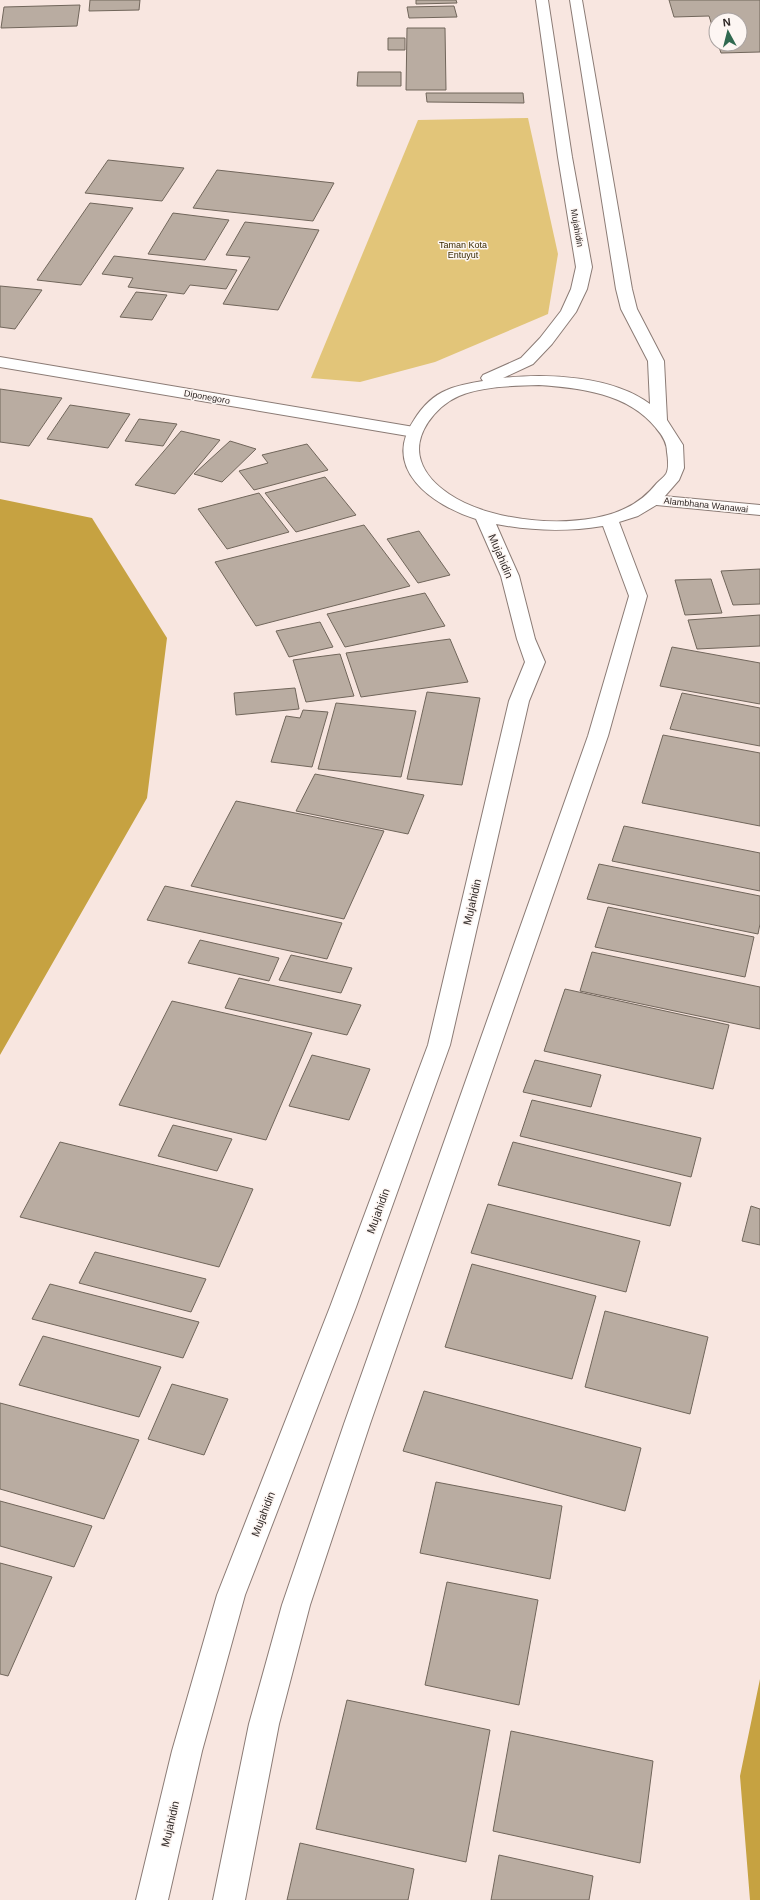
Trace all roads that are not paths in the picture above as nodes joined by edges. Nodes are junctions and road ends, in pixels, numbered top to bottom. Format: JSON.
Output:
{"nodes":[{"id":1,"x":542,"y":0,"type":"edge"},
{"id":2,"x":576,"y":0,"type":"edge"},
{"id":3,"x":0,"y":362,"type":"edge"},
{"id":4,"x":455,"y":393,"type":"junction"},
{"id":5,"x":659,"y":419,"type":"junction"},
{"id":6,"x":414,"y":432,"type":"junction"},
{"id":7,"x":652,"y":500,"type":"junction"},
{"id":8,"x":760,"y":510,"type":"edge"},
{"id":9,"x":484,"y":517,"type":"junction"},
{"id":10,"x":609,"y":519,"type":"junction"},
{"id":11,"x":152,"y":1900,"type":"edge"},
{"id":12,"x":229,"y":1900,"type":"edge"}],
"edges":[{"from":1,"to":4,"type":"main road","name":"Mujahidin"},
{"from":2,"to":5,"type":"main road"},
{"from":3,"to":6,"type":"main road","name":"Diponegoro"},
{"from":4,"to":5,"type":"main road"},
{"from":4,"to":6,"type":"main road"},
{"from":5,"to":7,"type":"main road"},
{"from":6,"to":9,"type":"main road"},
{"from":7,"to":8,"type":"main road","name":"Alambhana Wanawai"},
{"from":7,"to":10,"type":"main road"},
{"from":9,"to":10,"type":"main road"},
{"from":9,"to":11,"type":"main road","name":"Mujahidin"},
{"from":10,"to":12,"type":"main road"}]}
